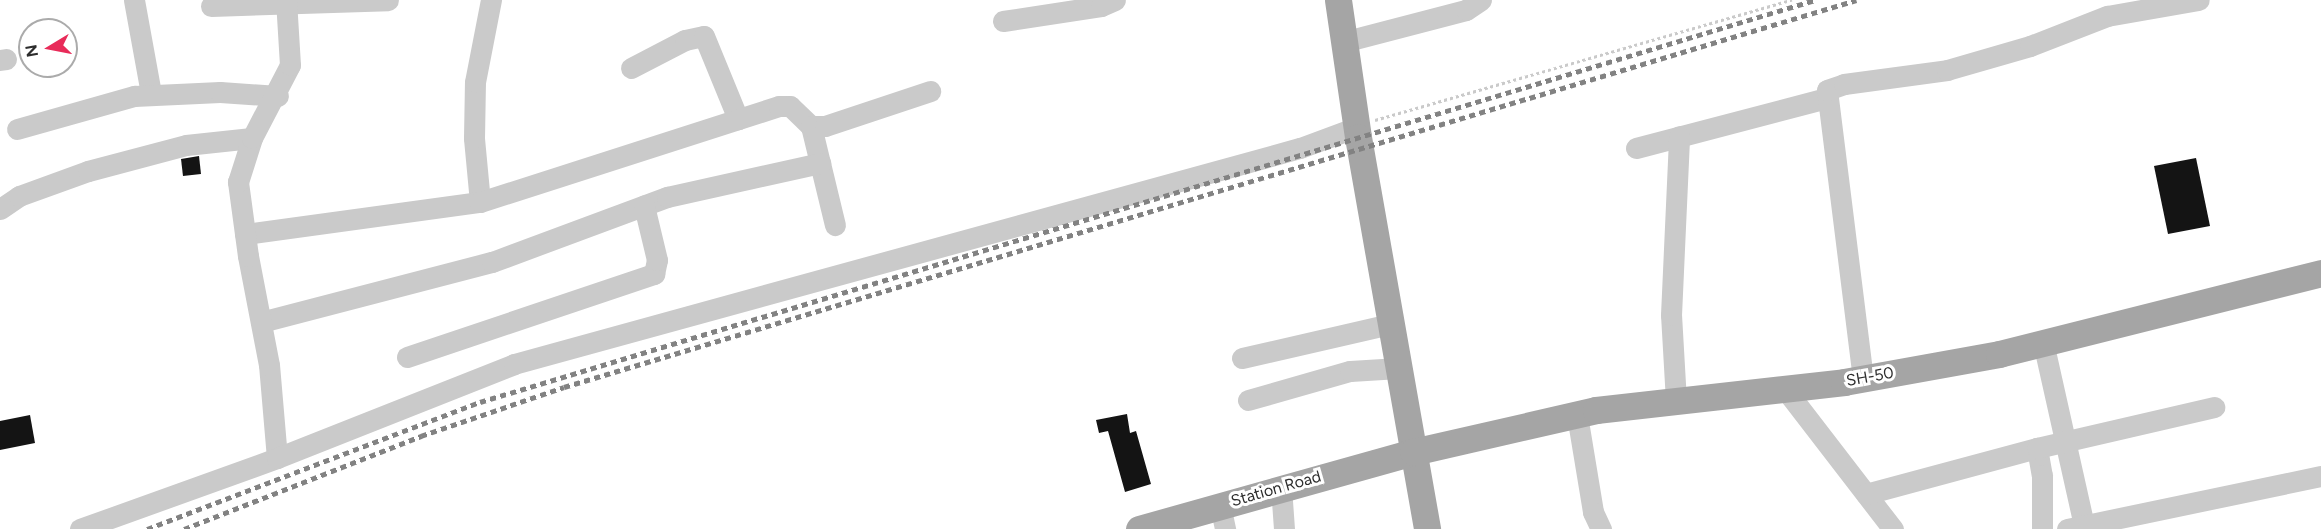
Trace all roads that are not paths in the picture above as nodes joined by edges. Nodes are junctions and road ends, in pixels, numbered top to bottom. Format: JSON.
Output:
{"nodes":[{"id":1,"x":134,"y":0,"type":"edge"},
{"id":2,"x":388,"y":0,"type":"edge"},
{"id":3,"x":491,"y":0,"type":"edge"},
{"id":4,"x":1115,"y":0,"type":"edge"},
{"id":5,"x":1338,"y":0,"type":"edge"},
{"id":6,"x":1480,"y":0,"type":"edge"},
{"id":7,"x":2199,"y":0,"type":"edge"},
{"id":8,"x":286,"y":1,"type":"edge"},
{"id":9,"x":212,"y":6,"type":"dead end"},
{"id":10,"x":1003,"y":21,"type":"dead end"},
{"id":11,"x":1343,"y":42,"type":"junction"},
{"id":12,"x":631,"y":68,"type":"dead end"},
{"id":13,"x":930,"y":91,"type":"dead end"},
{"id":14,"x":151,"y":94,"type":"junction"},
{"id":15,"x":278,"y":96,"type":"junction"},
{"id":16,"x":1826,"y":98,"type":"junction"},
{"id":17,"x":738,"y":119,"type":"junction"},
{"id":18,"x":811,"y":126,"type":"junction"},
{"id":19,"x":1357,"y":127,"type":"junction"},
{"id":20,"x":17,"y":129,"type":"dead end"},
{"id":21,"x":1679,"y":136,"type":"junction"},
{"id":22,"x":252,"y":138,"type":"junction"},
{"id":23,"x":1636,"y":148,"type":"dead end"},
{"id":24,"x":820,"y":163,"type":"junction"},
{"id":25,"x":480,"y":202,"type":"junction"},
{"id":26,"x":644,"y":206,"type":"junction"},
{"id":27,"x":0,"y":209,"type":"edge"},
{"id":28,"x":836,"y":225,"type":"dead end"},
{"id":29,"x":245,"y":234,"type":"junction"},
{"id":30,"x":2321,"y":273,"type":"edge"},
{"id":31,"x":261,"y":322,"type":"junction"},
{"id":32,"x":1392,"y":324,"type":"junction"},
{"id":33,"x":2043,"y":342,"type":"junction"},
{"id":34,"x":407,"y":357,"type":"dead end"},
{"id":35,"x":1242,"y":358,"type":"dead end"},
{"id":36,"x":1399,"y":368,"type":"junction"},
{"id":37,"x":1863,"y":379,"type":"junction"},
{"id":38,"x":1785,"y":389,"type":"junction"},
{"id":39,"x":1248,"y":400,"type":"dead end"},
{"id":40,"x":1676,"y":401,"type":"junction"},
{"id":41,"x":2214,"y":407,"type":"dead end"},
{"id":42,"x":1577,"y":415,"type":"junction"},
{"id":43,"x":2066,"y":441,"type":"junction"},
{"id":44,"x":2037,"y":448,"type":"junction"},
{"id":45,"x":1413,"y":452,"type":"junction"},
{"id":46,"x":277,"y":458,"type":"junction"},
{"id":47,"x":2321,"y":476,"type":"edge"},
{"id":48,"x":1281,"y":487,"type":"junction"},
{"id":49,"x":1866,"y":494,"type":"junction"},
{"id":50,"x":1222,"y":517,"type":"edge"},
{"id":51,"x":2076,"y":527,"type":"edge"},
{"id":52,"x":80,"y":529,"type":"edge"},
{"id":53,"x":1139,"y":529,"type":"edge"},
{"id":54,"x":1284,"y":529,"type":"edge"},
{"id":55,"x":1427,"y":529,"type":"edge"},
{"id":56,"x":1601,"y":529,"type":"edge"},
{"id":57,"x":1893,"y":529,"type":"edge"},
{"id":58,"x":2042,"y":529,"type":"edge"}],
"edges":[{"from":1,"to":14,"type":"street"},
{"from":2,"to":8,"type":"street"},
{"from":3,"to":25,"type":"street"},
{"from":4,"to":10,"type":"street"},
{"from":5,"to":11,"type":"main road"},
{"from":6,"to":11,"type":"street"},
{"from":7,"to":16,"type":"street"},
{"from":8,"to":9,"type":"street"},
{"from":8,"to":15,"type":"street"},
{"from":11,"to":19,"type":"main road"},
{"from":12,"to":17,"type":"street"},
{"from":13,"to":18,"type":"street"},
{"from":14,"to":15,"type":"street"},
{"from":14,"to":20,"type":"street"},
{"from":15,"to":22,"type":"street"},
{"from":16,"to":21,"type":"street"},
{"from":16,"to":37,"type":"street"},
{"from":17,"to":18,"type":"street"},
{"from":17,"to":25,"type":"street"},
{"from":18,"to":24,"type":"street"},
{"from":19,"to":32,"type":"main road"},
{"from":19,"to":46,"type":"street"},
{"from":21,"to":23,"type":"street"},
{"from":21,"to":40,"type":"street"},
{"from":22,"to":27,"type":"street"},
{"from":22,"to":29,"type":"street"},
{"from":24,"to":26,"type":"street"},
{"from":24,"to":28,"type":"street"},
{"from":25,"to":29,"type":"street"},
{"from":26,"to":31,"type":"street"},
{"from":26,"to":34,"type":"street"},
{"from":29,"to":31,"type":"street"},
{"from":30,"to":33,"type":"main road","name":"SH-50"},
{"from":31,"to":46,"type":"street"},
{"from":32,"to":35,"type":"street"},
{"from":32,"to":36,"type":"main road"},
{"from":33,"to":37,"type":"main road","name":"SH-50"},
{"from":33,"to":43,"type":"street"},
{"from":36,"to":39,"type":"street"},
{"from":36,"to":45,"type":"main road"},
{"from":37,"to":38,"type":"main road","name":"SH-50"},
{"from":38,"to":40,"type":"main road","name":"SH-50"},
{"from":38,"to":49,"type":"street"},
{"from":40,"to":42,"type":"main road","name":"SH-50"},
{"from":41,"to":43,"type":"street"},
{"from":42,"to":45,"type":"main road","name":"SH-50"},
{"from":42,"to":56,"type":"street"},
{"from":43,"to":44,"type":"street"},
{"from":43,"to":51,"type":"street"},
{"from":44,"to":49,"type":"street"},
{"from":44,"to":58,"type":"street"},
{"from":45,"to":48,"type":"main road","name":"Station Road"},
{"from":45,"to":55,"type":"main road"},
{"from":46,"to":52,"type":"street"},
{"from":47,"to":51,"type":"street"},
{"from":48,"to":50,"type":"main road","name":"Station Road"},
{"from":48,"to":54,"type":"street"},
{"from":49,"to":57,"type":"street"},
{"from":50,"to":53,"type":"main road","name":"Station Road"}]}
